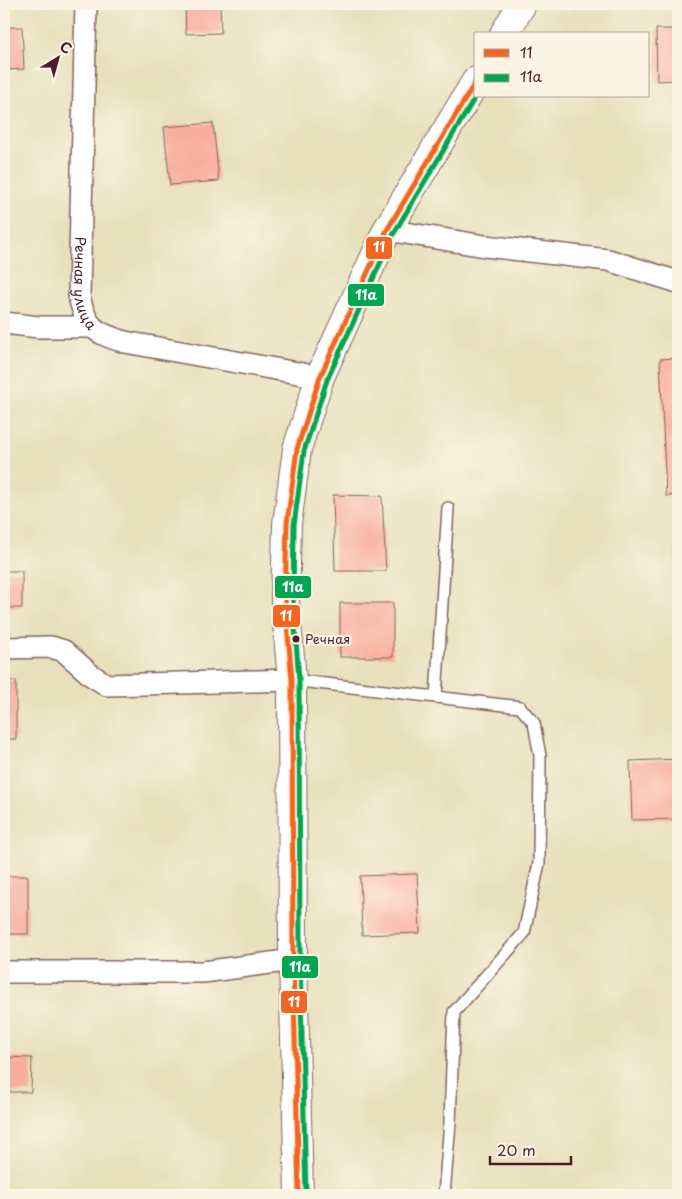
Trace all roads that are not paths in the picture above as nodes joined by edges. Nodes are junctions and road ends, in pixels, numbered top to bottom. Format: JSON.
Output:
{"nodes":[{"id":1,"x":86,"y":4,"type":"edge"},
{"id":2,"x":522,"y":4,"type":"edge"},
{"id":3,"x":505,"y":32,"type":"edge"},
{"id":4,"x":474,"y":85,"type":"edge"},
{"id":5,"x":387,"y":230,"type":"junction"},
{"id":6,"x":678,"y":282,"type":"edge"},
{"id":7,"x":4,"y":323,"type":"edge"},
{"id":8,"x":91,"y":327,"type":"junction"},
{"id":9,"x":320,"y":377,"type":"junction"},
{"id":10,"x":448,"y":508,"type":"dead end"},
{"id":11,"x":4,"y":648,"type":"edge"},
{"id":12,"x":292,"y":680,"type":"junction"},
{"id":13,"x":436,"y":697,"type":"junction"},
{"id":14,"x":294,"y":960,"type":"junction"},
{"id":15,"x":4,"y":972,"type":"edge"},
{"id":16,"x":299,"y":1195,"type":"edge"},
{"id":17,"x":444,"y":1195,"type":"edge"}],
"edges":[{"from":1,"to":8,"type":"street","name":"Речная улица"},
{"from":2,"to":3,"type":"street"},
{"from":4,"to":5,"type":"street"},
{"from":5,"to":6,"type":"street"},
{"from":5,"to":9,"type":"street"},
{"from":7,"to":8,"type":"street"},
{"from":8,"to":9,"type":"street","name":"Речная улица"},
{"from":9,"to":12,"type":"street"},
{"from":10,"to":13,"type":"lane"},
{"from":11,"to":12,"type":"street"},
{"from":12,"to":13,"type":"lane"},
{"from":12,"to":14,"type":"street"},
{"from":13,"to":17,"type":"lane"},
{"from":14,"to":15,"type":"street"},
{"from":14,"to":16,"type":"street"}]}
